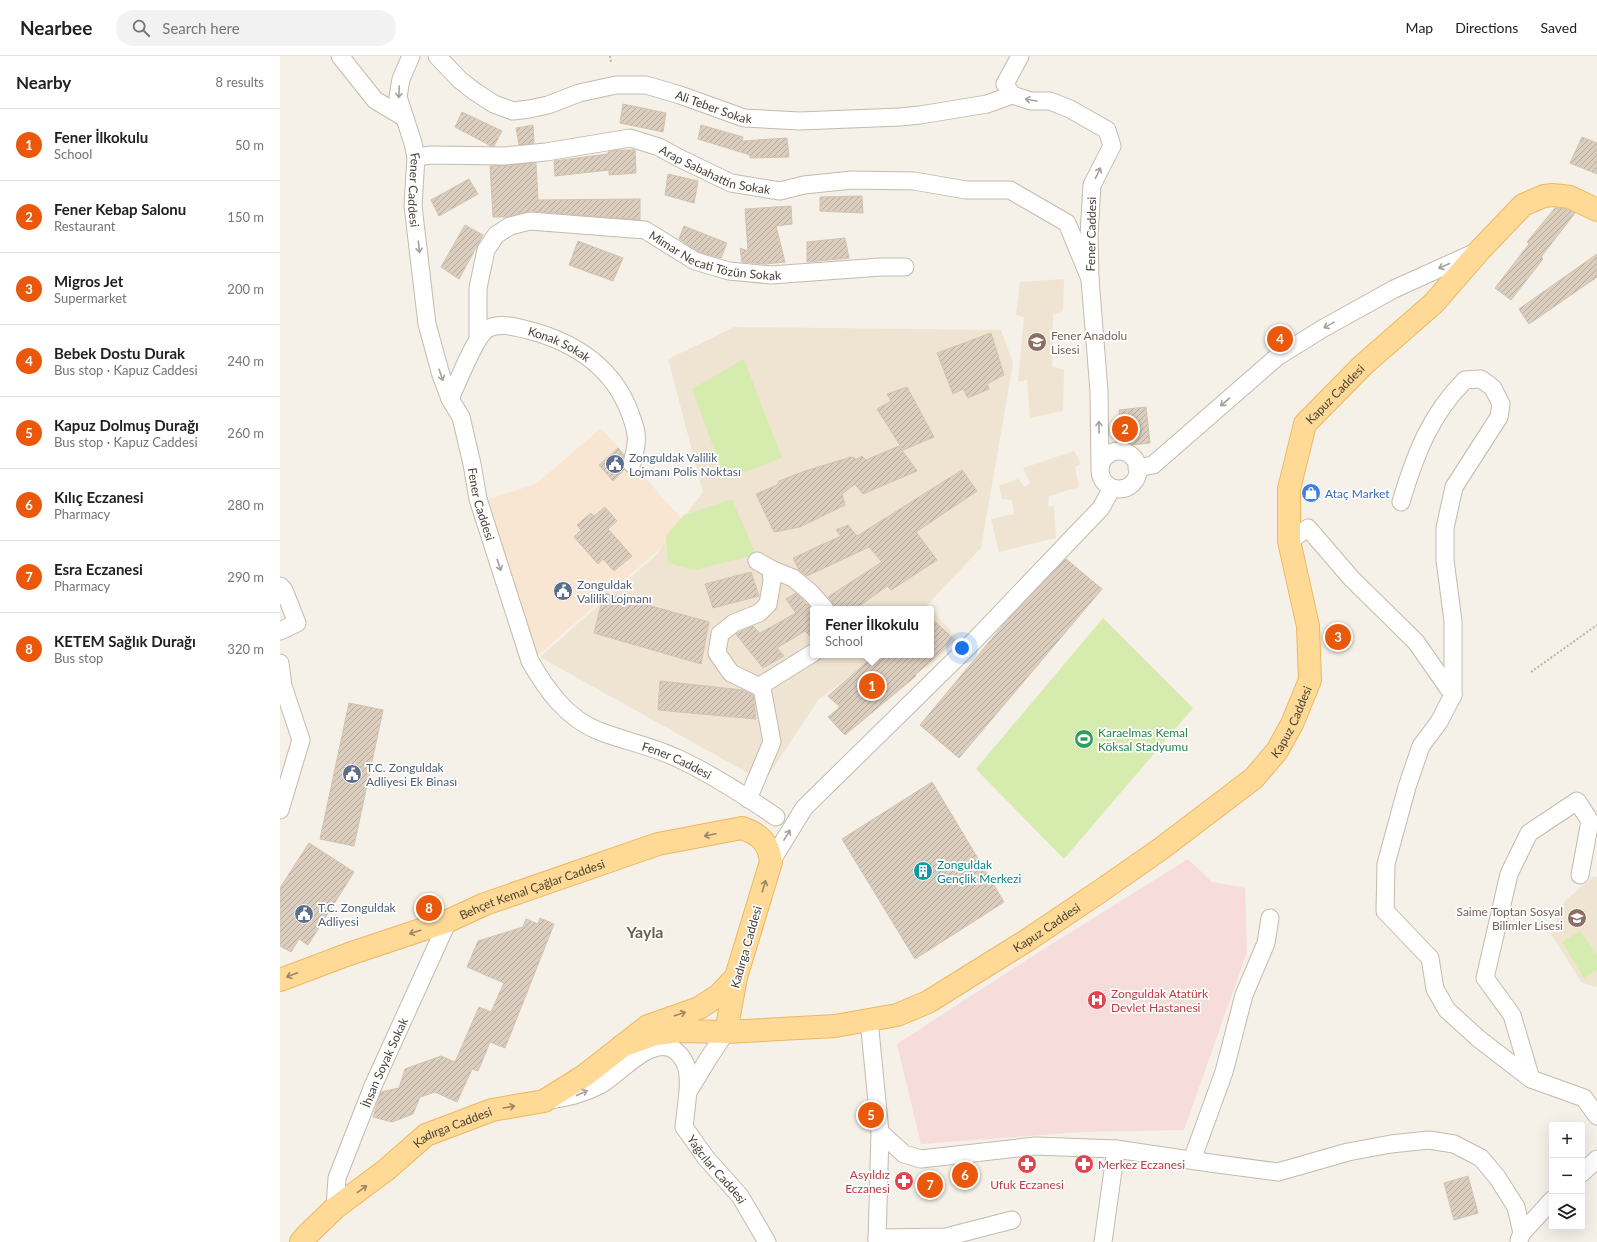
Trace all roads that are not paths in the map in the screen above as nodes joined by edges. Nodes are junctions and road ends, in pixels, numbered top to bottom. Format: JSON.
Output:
{"nodes":[{"id":1,"x":340,"y":56,"type":"edge"},
{"id":2,"x":411,"y":56,"type":"edge"},
{"id":3,"x":437,"y":56,"type":"edge"},
{"id":4,"x":1020,"y":56,"type":"edge"},
{"id":5,"x":1012,"y":95,"type":"junction"},
{"id":6,"x":405,"y":118,"type":"junction"},
{"id":7,"x":416,"y":157,"type":"junction"},
{"id":8,"x":1597,"y":210,"type":"edge"},
{"id":9,"x":1480,"y":250,"type":"junction"},
{"id":10,"x":905,"y":267,"type":"dead end"},
{"id":11,"x":1090,"y":279,"type":"junction"},
{"id":12,"x":478,"y":339,"type":"junction"},
{"id":13,"x":450,"y":399,"type":"junction"},
{"id":14,"x":632,"y":464,"type":"dead end"},
{"id":15,"x":1100,"y":466,"type":"junction"},
{"id":16,"x":1137,"y":468,"type":"junction"},
{"id":17,"x":1112,"y":488,"type":"junction"},
{"id":18,"x":1401,"y":502,"type":"dead end"},
{"id":19,"x":1289,"y":541,"type":"junction"},
{"id":20,"x":280,"y":586,"type":"edge"},
{"id":21,"x":822,"y":606,"type":"edge"},
{"id":22,"x":280,"y":631,"type":"edge"},
{"id":23,"x":810,"y":655,"type":"edge"},
{"id":24,"x":280,"y":663,"type":"edge"},
{"id":25,"x":760,"y":686,"type":"junction"},
{"id":26,"x":1454,"y":695,"type":"junction"},
{"id":27,"x":748,"y":799,"type":"junction"},
{"id":28,"x":804,"y":808,"type":"junction"},
{"id":29,"x":280,"y":810,"type":"edge"},
{"id":30,"x":776,"y":818,"type":"junction"},
{"id":31,"x":742,"y":828,"type":"junction"},
{"id":32,"x":771,"y":862,"type":"junction"},
{"id":33,"x":1580,"y":875,"type":"dead end"},
{"id":34,"x":1270,"y":918,"type":"dead end"},
{"id":35,"x":448,"y":921,"type":"junction"},
{"id":36,"x":736,"y":977,"type":"junction"},
{"id":37,"x":280,"y":980,"type":"edge"},
{"id":38,"x":869,"y":1020,"type":"junction"},
{"id":39,"x":760,"y":1030,"type":"junction"},
{"id":40,"x":726,"y":1032,"type":"junction"},
{"id":41,"x":622,"y":1046,"type":"junction"},
{"id":42,"x":1531,"y":1079,"type":"junction"},
{"id":43,"x":688,"y":1092,"type":"junction"},
{"id":44,"x":544,"y":1100,"type":"junction"},
{"id":45,"x":1597,"y":1116,"type":"edge"},
{"id":46,"x":880,"y":1132,"type":"junction"},
{"id":47,"x":1116,"y":1149,"type":"junction"},
{"id":48,"x":1597,"y":1159,"type":"edge"},
{"id":49,"x":1192,"y":1160,"type":"junction"},
{"id":50,"x":1585,"y":1170,"type":"edge"},
{"id":51,"x":1549,"y":1204,"type":"edge"},
{"id":52,"x":335,"y":1208,"type":"junction"},
{"id":53,"x":1012,"y":1220,"type":"dead end"},
{"id":54,"x":1520,"y":1238,"type":"edge"},
{"id":55,"x":877,"y":1240,"type":"edge"},
{"id":56,"x":301,"y":1242,"type":"edge"},
{"id":57,"x":767,"y":1242,"type":"edge"},
{"id":58,"x":1103,"y":1242,"type":"edge"}],
"edges":[{"from":1,"to":6,"type":"street"},
{"from":2,"to":6,"type":"street","name":"Fener Caddesi","one_way":true},
{"from":3,"to":5,"type":"street","name":"Ali Teber Sokak"},
{"from":4,"to":5,"type":"street"},
{"from":11,"to":5,"type":"street","name":"Fener Caddesi","one_way":true},
{"from":6,"to":7,"type":"street","name":"Fener Caddesi"},
{"from":7,"to":11,"type":"street","name":"Arap Sabahattin Sokak"},
{"from":7,"to":13,"type":"street","name":"Fener Caddesi","one_way":true},
{"from":8,"to":9,"type":"main road","name":"Kapuz Caddesi"},
{"from":9,"to":16,"type":"street","one_way":true},
{"from":9,"to":19,"type":"main road","name":"Kapuz Caddesi"},
{"from":10,"to":12,"type":"street","name":"Mimar Necati Tözün Sokak"},
{"from":15,"to":11,"type":"street","name":"Fener Caddesi","one_way":true},
{"from":12,"to":13,"type":"street","name":"Konak Sokak"},
{"from":12,"to":14,"type":"street","name":"Konak Sokak"},
{"from":13,"to":27,"type":"street","name":"Fener Caddesi","one_way":true},
{"from":15,"to":16,"type":"street"},
{"from":15,"to":17,"type":"street"},
{"from":16,"to":17,"type":"street"},
{"from":17,"to":28,"type":"street"},
{"from":18,"to":26,"type":"street"},
{"from":19,"to":26,"type":"street"},
{"from":19,"to":38,"type":"main road","name":"Kapuz Caddesi"},
{"from":20,"to":22,"type":"street"},
{"from":21,"to":25,"type":"street"},
{"from":23,"to":25,"type":"street"},
{"from":24,"to":29,"type":"street"},
{"from":25,"to":27,"type":"street"},
{"from":26,"to":42,"type":"street"},
{"from":27,"to":30,"type":"street","name":"Fener Caddesi"},
{"from":28,"to":30,"type":"street"},
{"from":32,"to":28,"type":"street","one_way":true},
{"from":30,"to":31,"type":"street"},
{"from":31,"to":32,"type":"main road"},
{"from":31,"to":35,"type":"main road","name":"Behçet Kemal Çağlar Caddesi","one_way":true},
{"from":36,"to":32,"type":"main road","name":"Kadırga Caddesi","one_way":true},
{"from":33,"to":42,"type":"street"},
{"from":34,"to":49,"type":"street"},
{"from":35,"to":37,"type":"main road","name":"Behçet Kemal Çağlar Caddesi","one_way":true},
{"from":35,"to":52,"type":"street","name":"İhsan Soyak Sokak"},
{"from":36,"to":39,"type":"main road"},
{"from":36,"to":40,"type":"main road","name":"Kadırga Caddesi"},
{"from":41,"to":36,"type":"main road","name":"Kadırga Caddesi","one_way":true},
{"from":38,"to":39,"type":"main road","name":"Kapuz Caddesi"},
{"from":38,"to":46,"type":"street"},
{"from":39,"to":40,"type":"main road","name":"Kapuz Caddesi"},
{"from":40,"to":41,"type":"main road","name":"Kapuz Caddesi"},
{"from":40,"to":43,"type":"street","name":"Yağcılar Caddesi"},
{"from":41,"to":44,"type":"main road","name":"Kadırga Caddesi"},
{"from":42,"to":45,"type":"street"},
{"from":44,"to":43,"type":"street","one_way":true},
{"from":43,"to":57,"type":"street","name":"Yağcılar Caddesi"},
{"from":52,"to":44,"type":"main road","name":"Kadırga Caddesi","one_way":true},
{"from":46,"to":47,"type":"street"},
{"from":46,"to":55,"type":"street"},
{"from":47,"to":49,"type":"street"},
{"from":47,"to":58,"type":"street"},
{"from":48,"to":50,"type":"street"},
{"from":49,"to":54,"type":"street"},
{"from":51,"to":54,"type":"street"},
{"from":52,"to":56,"type":"main road","name":"Kadırga Caddesi"},
{"from":53,"to":55,"type":"street"}]}
